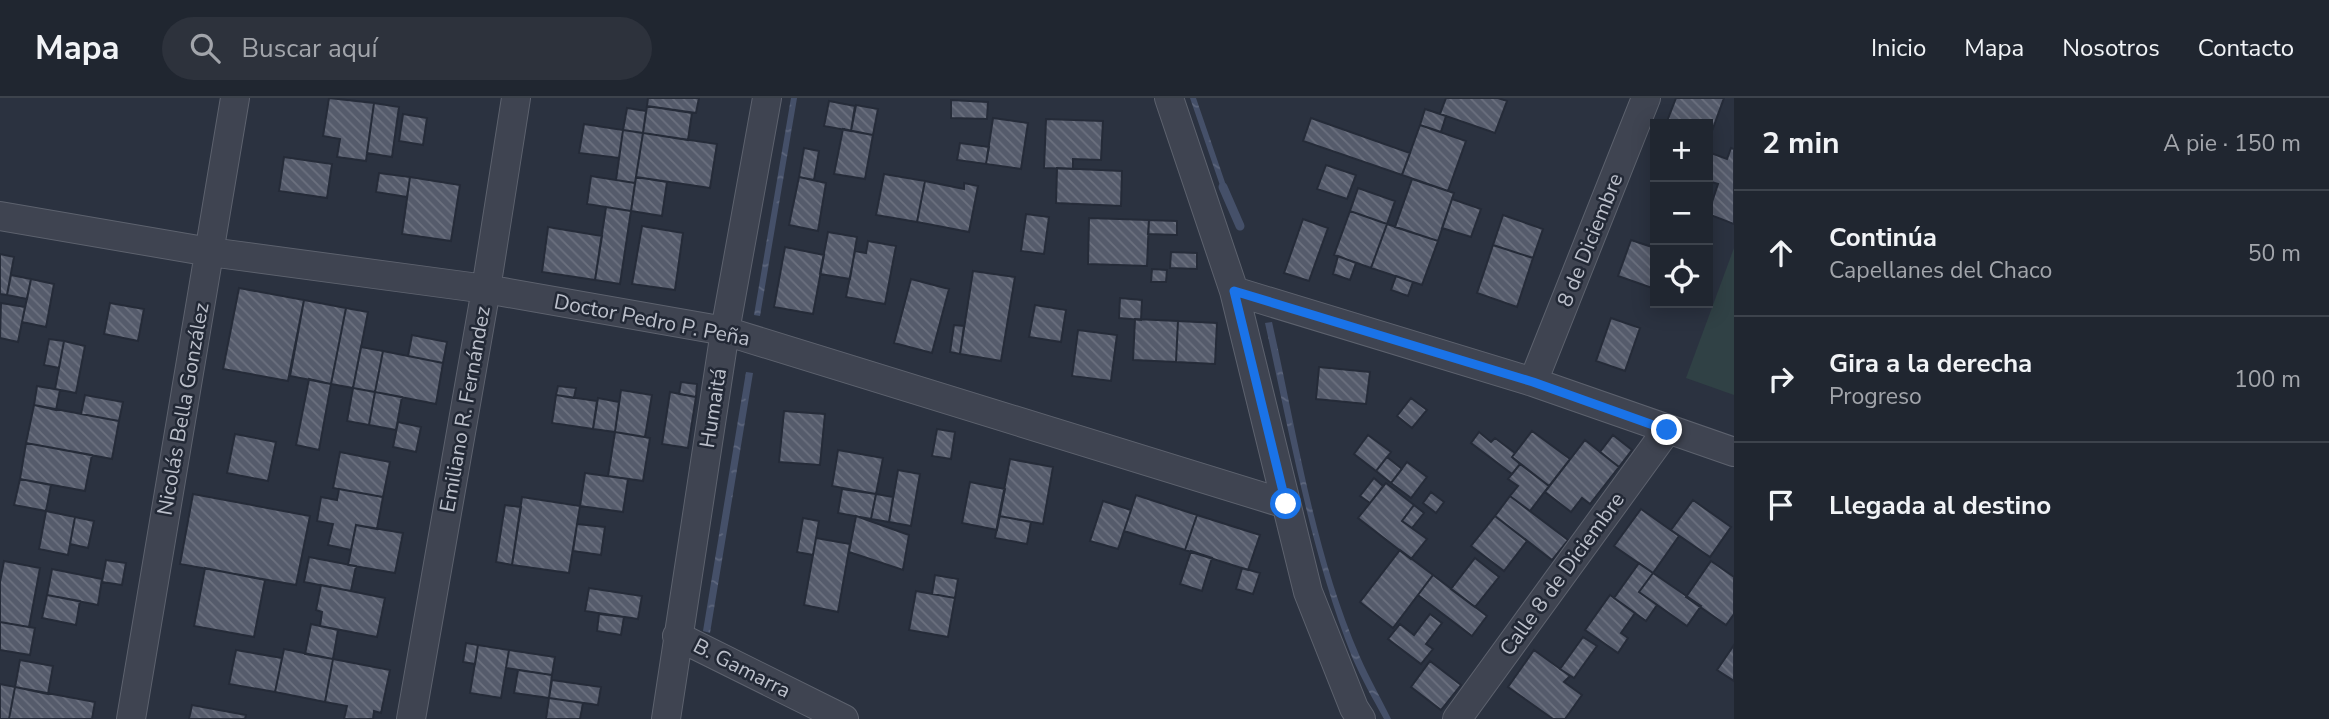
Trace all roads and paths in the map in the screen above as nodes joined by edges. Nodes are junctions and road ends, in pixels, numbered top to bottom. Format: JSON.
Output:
{"nodes":[{"id":1,"x":235,"y":98,"type":"edge"},
{"id":2,"x":516,"y":98,"type":"edge"},
{"id":3,"x":766,"y":98,"type":"edge"},
{"id":4,"x":1169,"y":98,"type":"edge"},
{"id":5,"x":1646,"y":98,"type":"edge"},
{"id":6,"x":0,"y":216,"type":"edge"},
{"id":7,"x":210,"y":252,"type":"junction"},
{"id":8,"x":486,"y":289,"type":"junction"},
{"id":9,"x":1234,"y":291,"type":"junction"},
{"id":10,"x":724,"y":331,"type":"junction"},
{"id":11,"x":1533,"y":382,"type":"junction"},
{"id":12,"x":1667,"y":430,"type":"junction"},
{"id":13,"x":1734,"y":452,"type":"edge"},
{"id":14,"x":1286,"y":504,"type":"junction"},
{"id":15,"x":677,"y":636,"type":"junction"},
{"id":16,"x":131,"y":719,"type":"edge"},
{"id":17,"x":411,"y":719,"type":"edge"},
{"id":18,"x":666,"y":719,"type":"edge"},
{"id":19,"x":844,"y":719,"type":"edge"},
{"id":20,"x":1361,"y":719,"type":"edge"},
{"id":21,"x":1457,"y":719,"type":"edge"}],
"edges":[{"from":1,"to":7,"type":"street","name":"Nicolás Bella González"},
{"from":2,"to":8,"type":"street","name":"Emiliano R. Fernández"},
{"from":3,"to":10,"type":"street","name":"Humaitá"},
{"from":4,"to":9,"type":"street"},
{"from":5,"to":11,"type":"street","name":"8 de Diciembre"},
{"from":6,"to":7,"type":"street","name":"Doctor Pedro P. Peña"},
{"from":7,"to":8,"type":"street","name":"Doctor Pedro P. Peña"},
{"from":7,"to":16,"type":"street","name":"Nicolás Bella González"},
{"from":8,"to":10,"type":"street","name":"Doctor Pedro P. Peña"},
{"from":8,"to":17,"type":"street","name":"Emiliano R. Fernández"},
{"from":9,"to":11,"type":"street"},
{"from":9,"to":14,"type":"street"},
{"from":10,"to":14,"type":"street","name":"Doctor Pedro P. Peña"},
{"from":10,"to":15,"type":"street","name":"Humaitá"},
{"from":11,"to":12,"type":"street"},
{"from":12,"to":13,"type":"street"},
{"from":12,"to":21,"type":"street","name":"Calle 8 de Diciembre"},
{"from":14,"to":20,"type":"street"},
{"from":15,"to":18,"type":"street","name":"Humaitá"},
{"from":15,"to":19,"type":"street","name":"B. Gamarra"}]}
